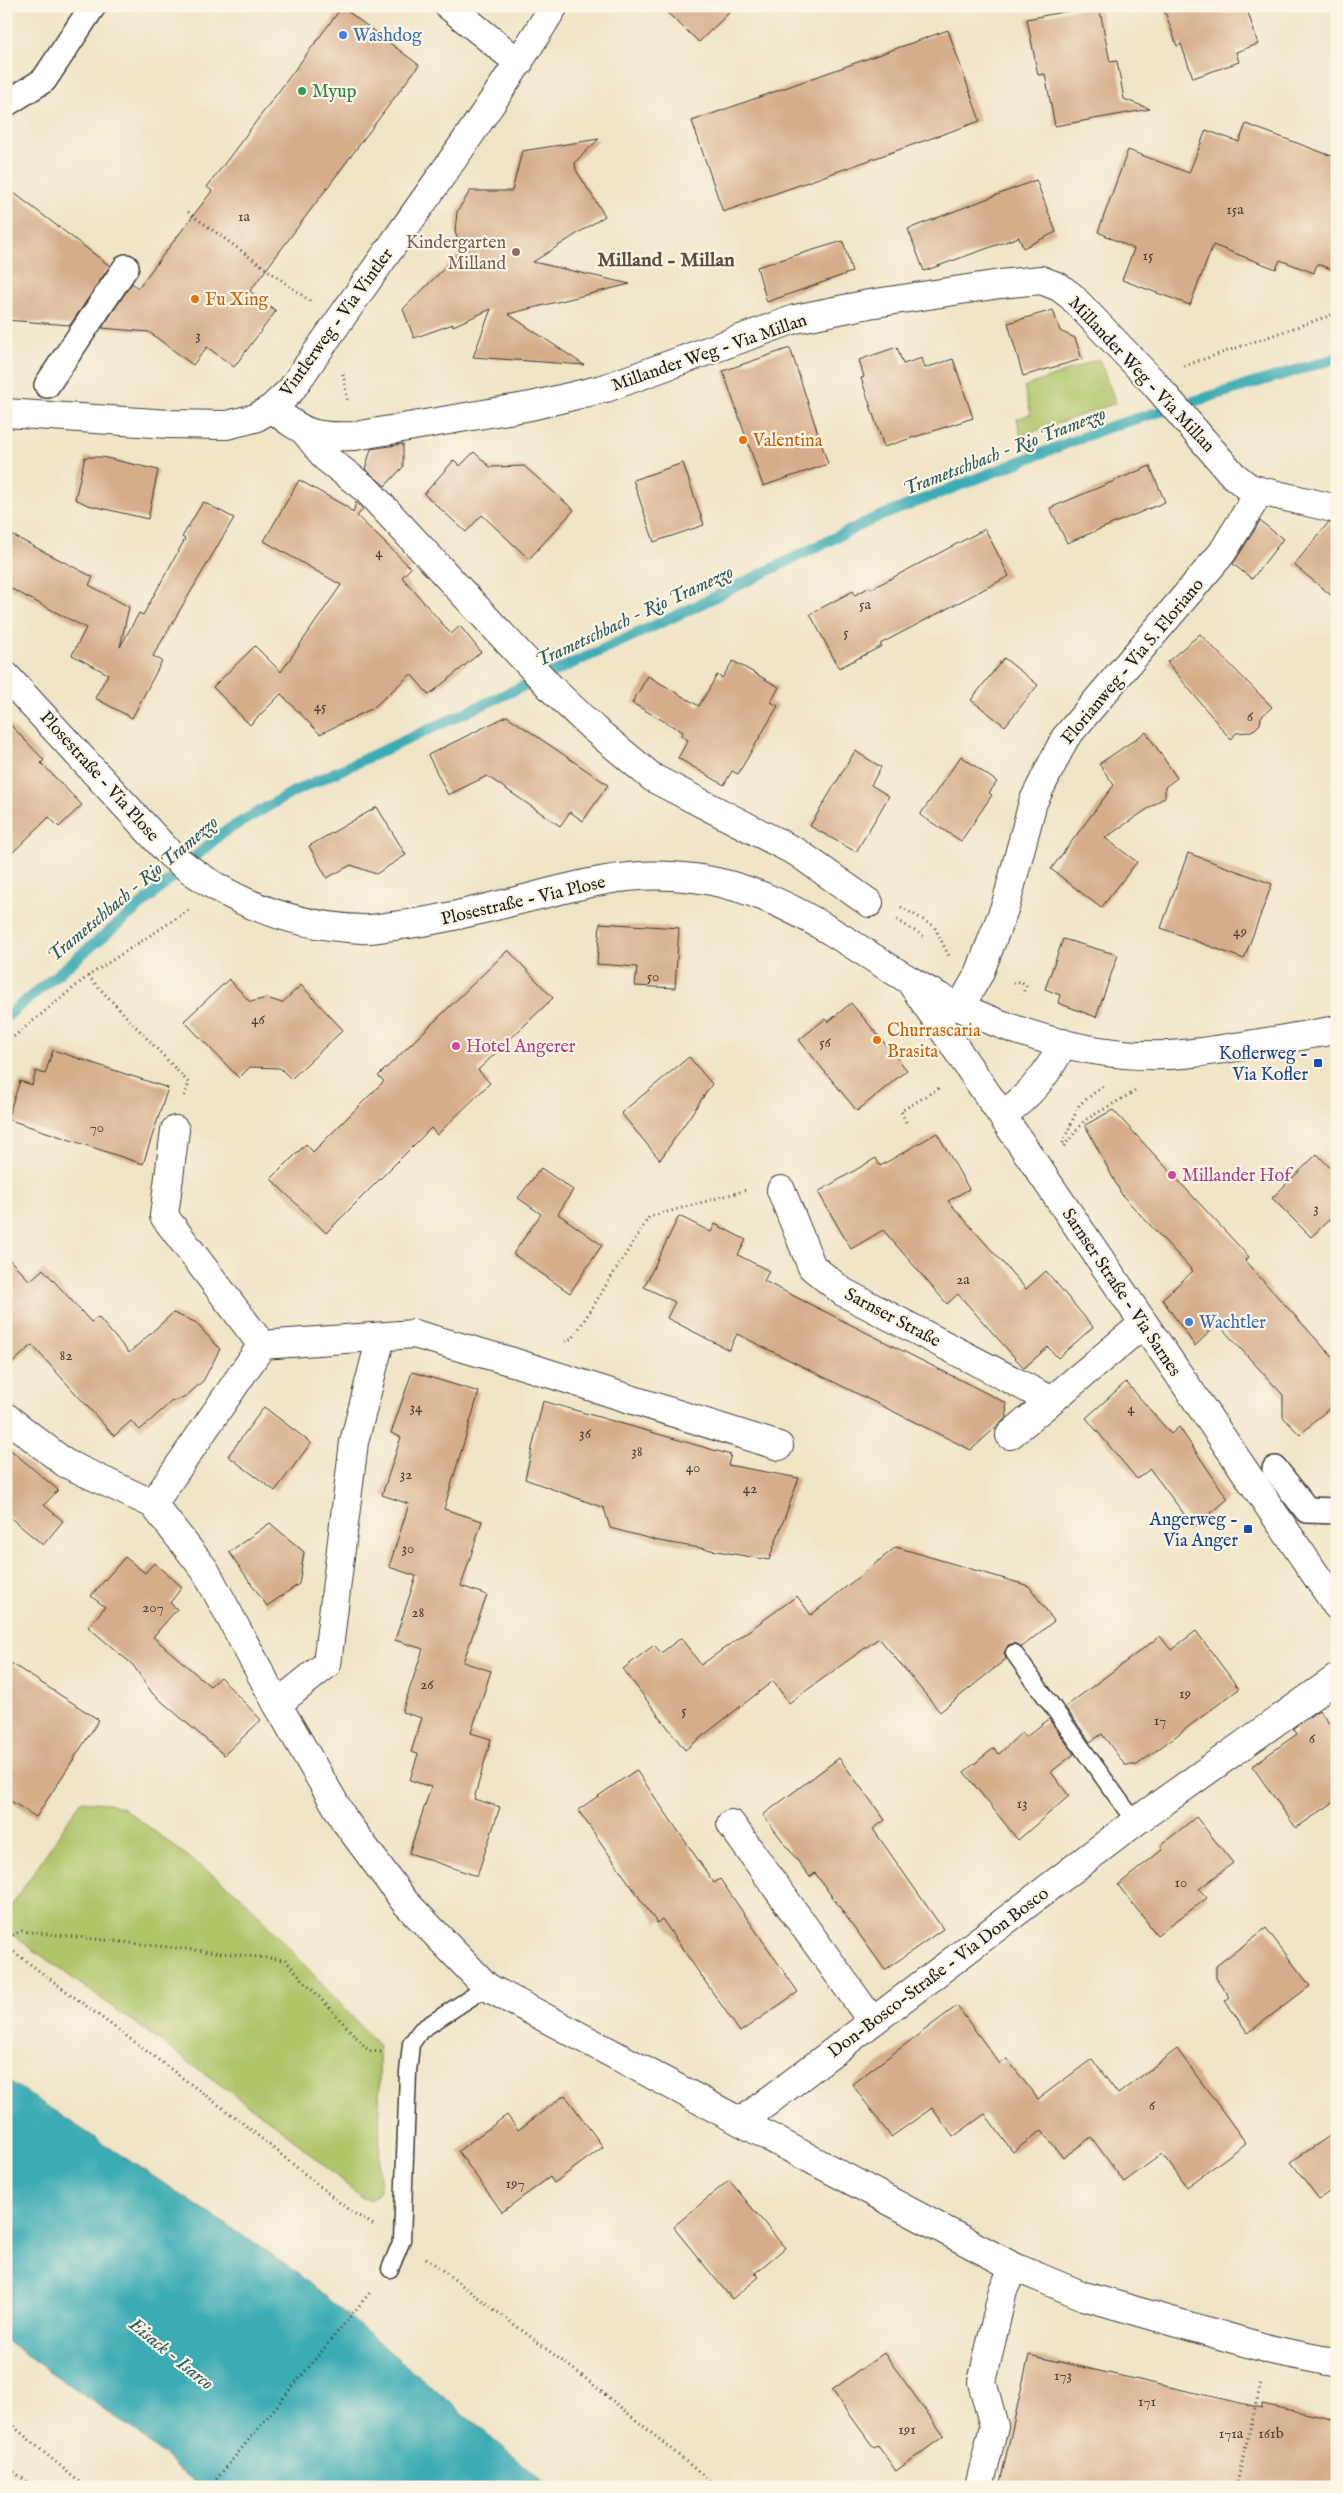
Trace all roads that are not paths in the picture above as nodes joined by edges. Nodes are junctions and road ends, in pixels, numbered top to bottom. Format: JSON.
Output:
{"nodes":[{"id":1,"x":93,"y":6,"type":"edge"},
{"id":2,"x":554,"y":6,"type":"edge"},
{"id":3,"x":452,"y":7,"type":"edge"},
{"id":4,"x":519,"y":63,"type":"junction"},
{"id":5,"x":6,"y":104,"type":"edge"},
{"id":6,"x":126,"y":267,"type":"dead end"},
{"id":7,"x":47,"y":385,"type":"dead end"},
{"id":8,"x":272,"y":408,"type":"junction"},
{"id":9,"x":6,"y":412,"type":"edge"},
{"id":10,"x":306,"y":433,"type":"junction"},
{"id":11,"x":1260,"y":491,"type":"junction"},
{"id":12,"x":1337,"y":509,"type":"edge"},
{"id":13,"x":6,"y":676,"type":"edge"},
{"id":14,"x":869,"y":903,"type":"dead end"},
{"id":15,"x":907,"y":977,"type":"junction"},
{"id":16,"x":960,"y":1007,"type":"junction"},
{"id":17,"x":1337,"y":1030,"type":"edge"},
{"id":18,"x":1063,"y":1044,"type":"junction"},
{"id":19,"x":1002,"y":1115,"type":"junction"},
{"id":20,"x":175,"y":1130,"type":"road end"},
{"id":21,"x":782,"y":1190,"type":"road end"},
{"id":22,"x":1143,"y":1324,"type":"junction"},
{"id":23,"x":381,"y":1337,"type":"junction"},
{"id":24,"x":262,"y":1345,"type":"junction"},
{"id":25,"x":1050,"y":1400,"type":"junction"},
{"id":26,"x":6,"y":1417,"type":"edge"},
{"id":27,"x":1010,"y":1435,"type":"dead end"},
{"id":28,"x":779,"y":1446,"type":"dead end"},
{"id":29,"x":1276,"y":1469,"type":"dead end"},
{"id":30,"x":153,"y":1504,"type":"junction"},
{"id":31,"x":1337,"y":1512,"type":"edge"},
{"id":32,"x":1337,"y":1606,"type":"edge"},
{"id":33,"x":1014,"y":1653,"type":"dead end"},
{"id":34,"x":1337,"y":1678,"type":"edge"},
{"id":35,"x":277,"y":1704,"type":"junction"},
{"id":36,"x":1134,"y":1822,"type":"junction"},
{"id":37,"x":731,"y":1824,"type":"dead end"},
{"id":38,"x":487,"y":1987,"type":"junction"},
{"id":39,"x":872,"y":2021,"type":"junction"},
{"id":40,"x":741,"y":2122,"type":"junction"},
{"id":41,"x":1014,"y":2267,"type":"junction"},
{"id":42,"x":390,"y":2269,"type":"road end"},
{"id":43,"x":1337,"y":2363,"type":"edge"},
{"id":44,"x":979,"y":2487,"type":"edge"}],
"edges":[{"from":1,"to":5,"type":"street"},
{"from":2,"to":4,"type":"street","name":"Vintlerweg - Via Vintler"},
{"from":3,"to":4,"type":"street"},
{"from":4,"to":8,"type":"street","name":"Vintlerweg - Via Vintler"},
{"from":6,"to":7,"type":"street"},
{"from":8,"to":9,"type":"street"},
{"from":8,"to":10,"type":"street","name":"Millander Weg - Via Millan"},
{"from":10,"to":11,"type":"street","name":"Millander Weg - Via Millan"},
{"from":10,"to":14,"type":"street"},
{"from":11,"to":12,"type":"street","name":"Millander Weg - Via Millan"},
{"from":11,"to":16,"type":"street","name":"Florianweg - Via S. Floriano"},
{"from":13,"to":15,"type":"street","name":"Plosestraße - Via Plose"},
{"from":15,"to":16,"type":"street","name":"Plosestraße - Via Plose"},
{"from":15,"to":19,"type":"street","name":"Sarnser Straße - Via Sarnes"},
{"from":16,"to":18,"type":"street","name":"Plosestraße - Via Plose"},
{"from":17,"to":18,"type":"street","name":"Plosestraße - Via Plose"},
{"from":18,"to":19,"type":"street"},
{"from":19,"to":22,"type":"street","name":"Sarnser Straße - Via Sarnes"},
{"from":20,"to":24,"type":"street"},
{"from":21,"to":25,"type":"street","name":"Sarnser Straße"},
{"from":22,"to":25,"type":"street"},
{"from":22,"to":32,"type":"street","name":"Sarnser Straße - Via Sarnes"},
{"from":23,"to":24,"type":"street"},
{"from":23,"to":28,"type":"street"},
{"from":23,"to":35,"type":"street"},
{"from":24,"to":30,"type":"street"},
{"from":25,"to":27,"type":"street"},
{"from":26,"to":30,"type":"street"},
{"from":29,"to":31,"type":"street"},
{"from":30,"to":35,"type":"street"},
{"from":33,"to":36,"type":"lane"},
{"from":34,"to":36,"type":"street","name":"Don-Bosco-Straße - Via Don Bosco"},
{"from":35,"to":38,"type":"street"},
{"from":36,"to":39,"type":"street","name":"Don-Bosco-Straße - Via Don Bosco"},
{"from":37,"to":39,"type":"street"},
{"from":38,"to":40,"type":"street"},
{"from":38,"to":42,"type":"lane"},
{"from":39,"to":40,"type":"street","name":"Don-Bosco-Straße - Via Don Bosco"},
{"from":40,"to":41,"type":"street"},
{"from":41,"to":43,"type":"street"},
{"from":41,"to":44,"type":"street"}]}
